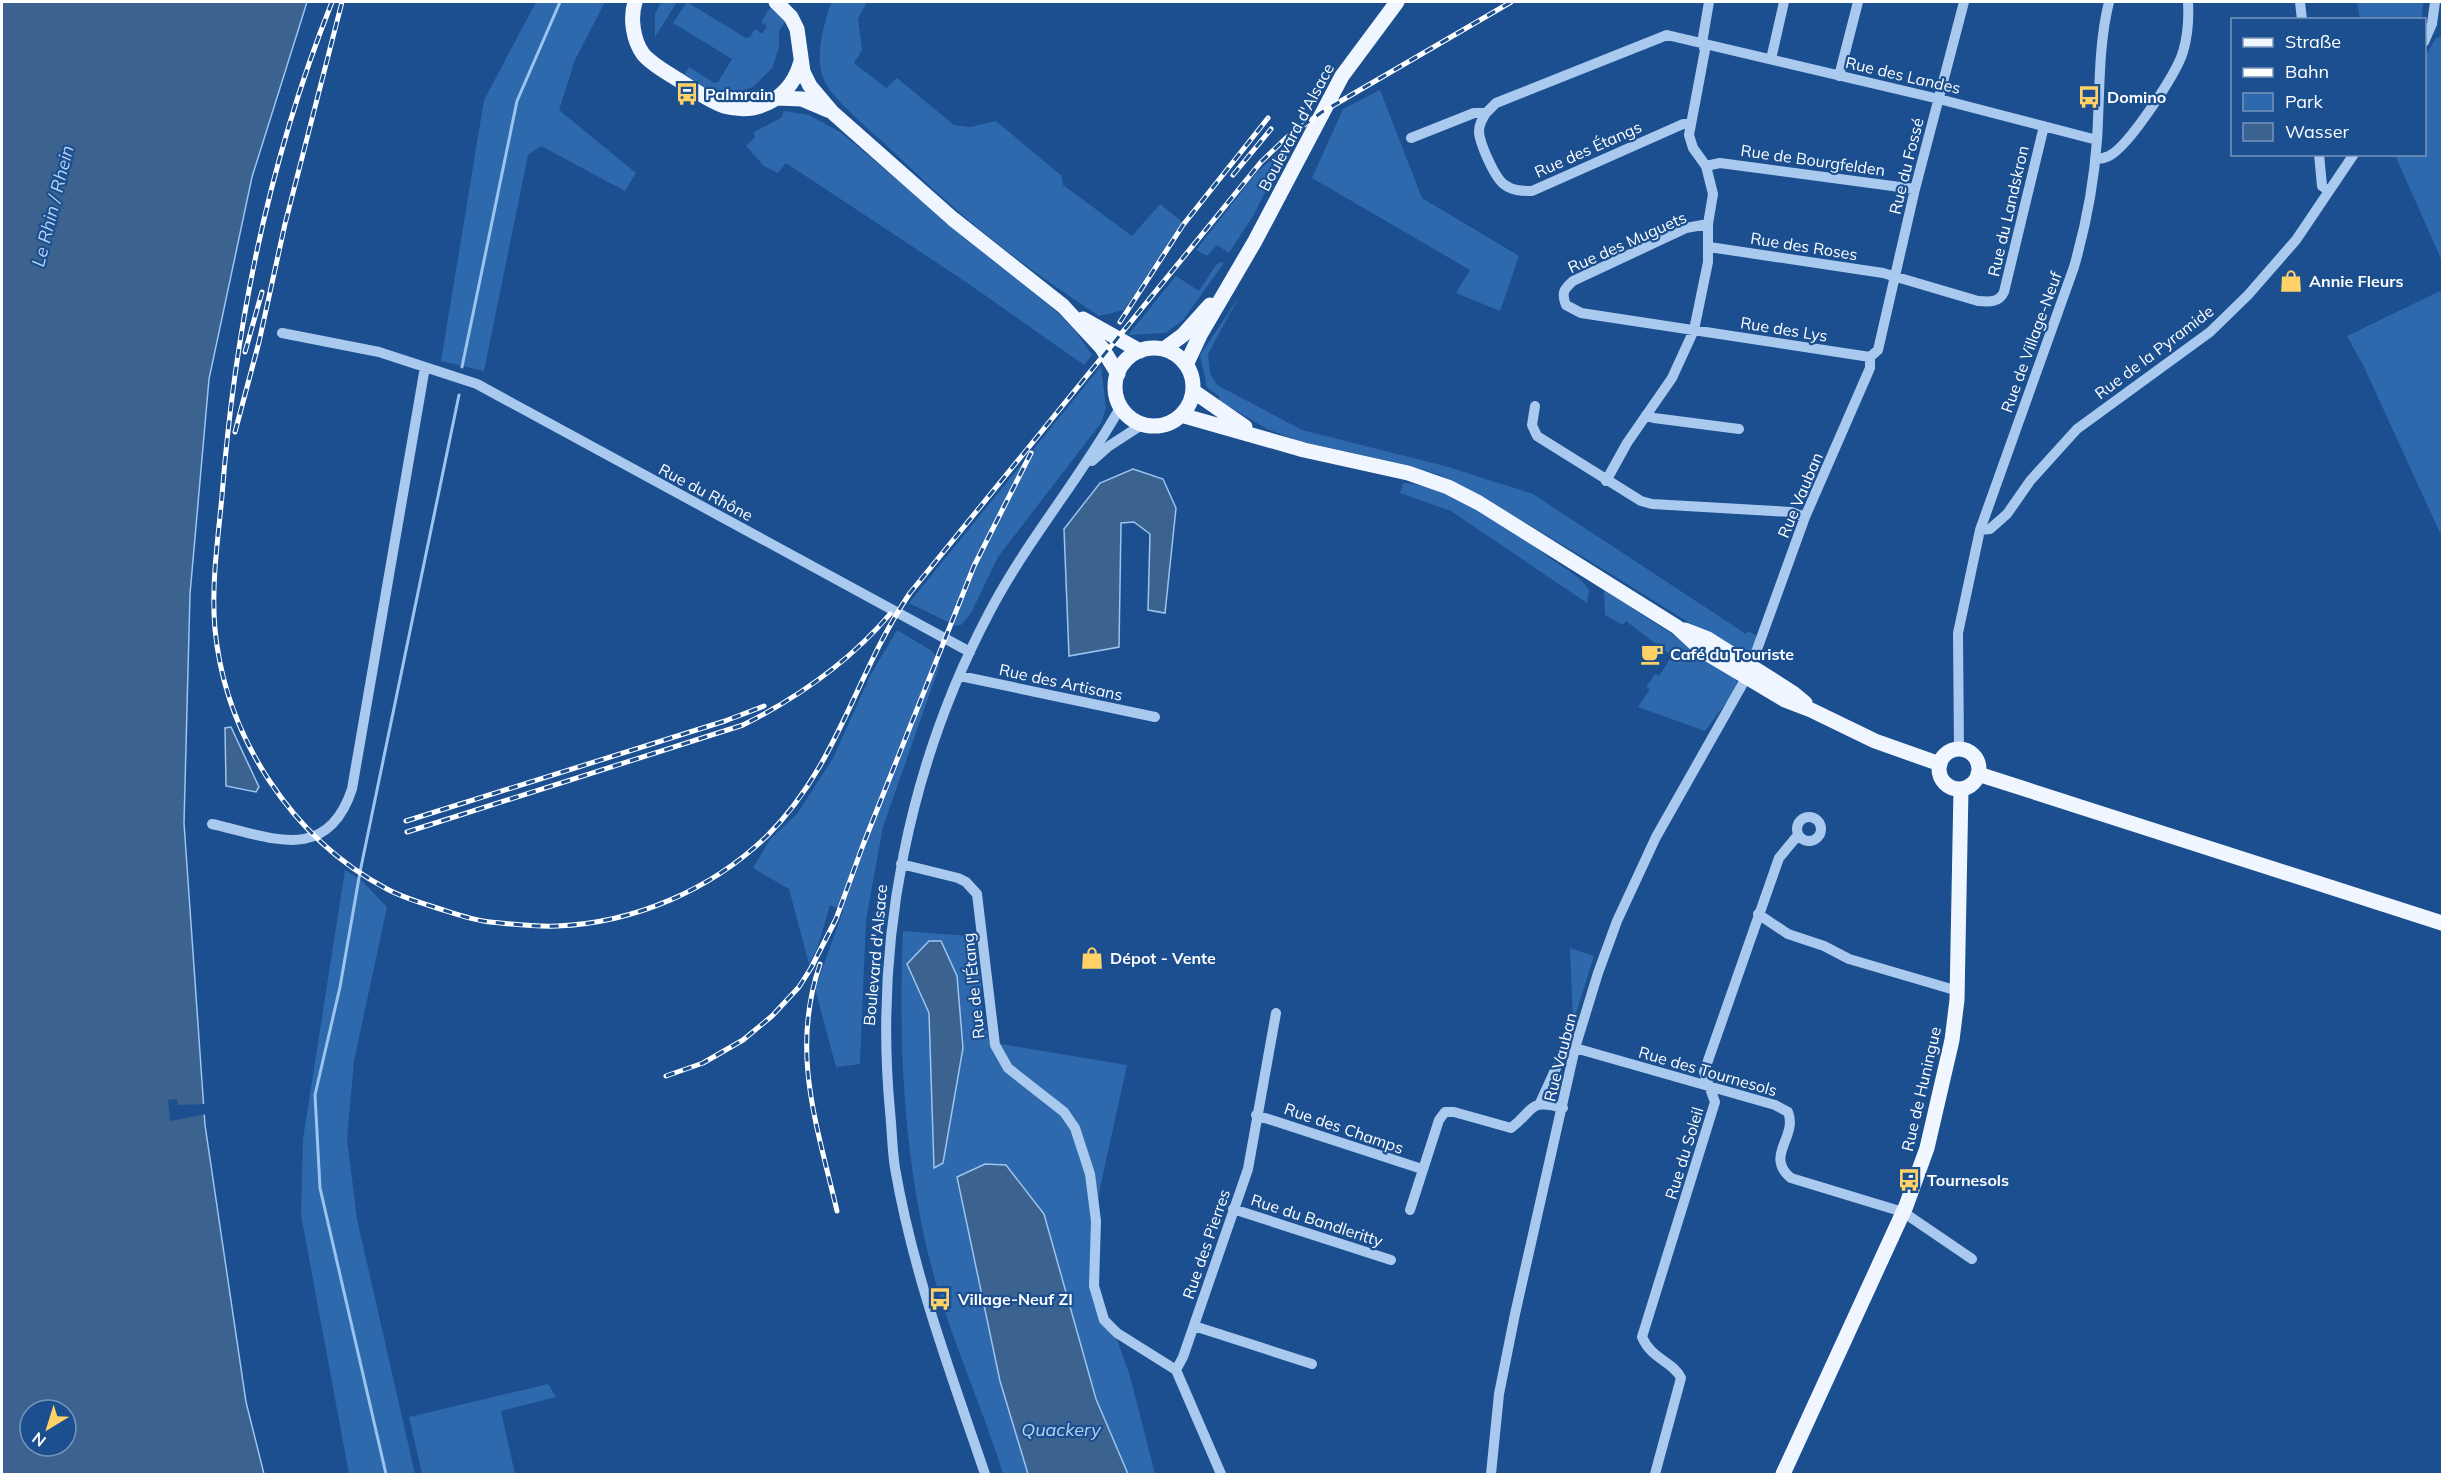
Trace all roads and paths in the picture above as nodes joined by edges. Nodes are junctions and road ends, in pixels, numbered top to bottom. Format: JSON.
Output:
{"nodes":[{"id":1,"x":634,"y":2,"type":"edge"},
{"id":2,"x":776,"y":2,"type":"edge"},
{"id":3,"x":1397,"y":2,"type":"edge"},
{"id":4,"x":1709,"y":2,"type":"edge"},
{"id":5,"x":1784,"y":2,"type":"edge"},
{"id":6,"x":1858,"y":2,"type":"edge"},
{"id":7,"x":1964,"y":2,"type":"edge"},
{"id":8,"x":2109,"y":2,"type":"edge"},
{"id":9,"x":2188,"y":2,"type":"edge"},
{"id":10,"x":2300,"y":2,"type":"edge"},
{"id":11,"x":2435,"y":2,"type":"edge"},
{"id":12,"x":2302,"y":18,"type":"edge"},
{"id":13,"x":2426,"y":38,"type":"edge"},
{"id":14,"x":1702,"y":43,"type":"junction"},
{"id":15,"x":1771,"y":59,"type":"junction"},
{"id":16,"x":801,"y":61,"type":"junction"},
{"id":17,"x":1839,"y":76,"type":"junction"},
{"id":18,"x":777,"y":98,"type":"junction"},
{"id":19,"x":1939,"y":99,"type":"junction"},
{"id":20,"x":832,"y":112,"type":"junction"},
{"id":21,"x":1486,"y":113,"type":"junction"},
{"id":22,"x":1691,"y":124,"type":"junction"},
{"id":23,"x":2044,"y":126,"type":"junction"},
{"id":24,"x":1411,"y":138,"type":"dead end"},
{"id":25,"x":2097,"y":140,"type":"junction"},
{"id":26,"x":2319,"y":156,"type":"edge"},
{"id":27,"x":2353,"y":156,"type":"edge"},
{"id":28,"x":2095,"y":159,"type":"junction"},
{"id":29,"x":1706,"y":166,"type":"junction"},
{"id":30,"x":1915,"y":189,"type":"junction"},
{"id":31,"x":2329,"y":191,"type":"junction"},
{"id":32,"x":1708,"y":224,"type":"junction"},
{"id":33,"x":1709,"y":247,"type":"junction"},
{"id":34,"x":1234,"y":275,"type":"junction"},
{"id":35,"x":1894,"y":276,"type":"junction"},
{"id":36,"x":1063,"y":306,"type":"junction"},
{"id":37,"x":1694,"y":330,"type":"junction"},
{"id":38,"x":282,"y":333,"type":"dead end"},
{"id":39,"x":1880,"y":338,"type":"joint"},
{"id":40,"x":1164,"y":349,"type":"junction"},
{"id":41,"x":1140,"y":351,"type":"junction"},
{"id":42,"x":1870,"y":357,"type":"junction"},
{"id":43,"x":1186,"y":365,"type":"junction"},
{"id":44,"x":424,"y":367,"type":"junction"},
{"id":45,"x":1118,"y":374,"type":"junction"},
{"id":46,"x":1193,"y":391,"type":"junction"},
{"id":47,"x":1121,"y":406,"type":"junction"},
{"id":48,"x":1534,"y":406,"type":"dead end"},
{"id":49,"x":1181,"y":415,"type":"junction"},
{"id":50,"x":1646,"y":415,"type":"junction"},
{"id":51,"x":1143,"y":424,"type":"junction"},
{"id":52,"x":1739,"y":429,"type":"dead end"},
{"id":53,"x":1258,"y":436,"type":"junction"},
{"id":54,"x":1083,"y":469,"type":"junction"},
{"id":55,"x":1606,"y":481,"type":"junction"},
{"id":56,"x":1805,"y":517,"type":"junction"},
{"id":57,"x":1980,"y":530,"type":"junction"},
{"id":58,"x":970,"y":652,"type":"junction"},
{"id":59,"x":1749,"y":672,"type":"junction"},
{"id":60,"x":960,"y":676,"type":"junction"},
{"id":61,"x":1155,"y":717,"type":"dead end"},
{"id":62,"x":1959,"y":749,"type":"junction"},
{"id":63,"x":1940,"y":764,"type":"junction"},
{"id":64,"x":1978,"y":774,"type":"junction"},
{"id":65,"x":1961,"y":789,"type":"junction"},
{"id":66,"x":212,"y":824,"type":"dead end"},
{"id":67,"x":1798,"y":835,"type":"dead end"},
{"id":68,"x":901,"y":864,"type":"junction"},
{"id":69,"x":1758,"y":914,"type":"junction"},
{"id":70,"x":2442,"y":923,"type":"edge"},
{"id":71,"x":1958,"y":991,"type":"junction"},
{"id":72,"x":1276,"y":1013,"type":"dead end"},
{"id":73,"x":1575,"y":1048,"type":"junction"},
{"id":74,"x":1556,"y":1068,"type":"dead end"},
{"id":75,"x":1708,"y":1086,"type":"junction"},
{"id":76,"x":1540,"y":1103,"type":"junction"},
{"id":77,"x":1563,"y":1108,"type":"junction"},
{"id":78,"x":1256,"y":1115,"type":"junction"},
{"id":79,"x":1422,"y":1169,"type":"junction"},
{"id":80,"x":1233,"y":1209,"type":"junction"},
{"id":81,"x":1410,"y":1210,"type":"dead end"},
{"id":82,"x":1904,"y":1212,"type":"junction"},
{"id":83,"x":1972,"y":1259,"type":"dead end"},
{"id":84,"x":1391,"y":1260,"type":"dead end"},
{"id":85,"x":1194,"y":1326,"type":"junction"},
{"id":86,"x":1312,"y":1364,"type":"dead end"},
{"id":87,"x":1176,"y":1370,"type":"junction"},
{"id":88,"x":1786,"y":1473,"type":"edge"},
{"id":89,"x":986,"y":1474,"type":"edge"},
{"id":90,"x":1221,"y":1474,"type":"edge"},
{"id":91,"x":1491,"y":1474,"type":"edge"},
{"id":92,"x":1655,"y":1474,"type":"edge"}],
"edges":[{"from":1,"to":18,"type":"main road"},
{"from":2,"to":16,"type":"main road"},
{"from":3,"to":34,"type":"main road","name":"Boulevard d'Alsace"},
{"from":4,"to":14,"type":"street"},
{"from":5,"to":15,"type":"street"},
{"from":6,"to":17,"type":"street"},
{"from":7,"to":19,"type":"street","name":"Rue du Fossé"},
{"from":8,"to":25,"type":"street","name":"Rue de Village-Neuf"},
{"from":9,"to":28,"type":"street"},
{"from":10,"to":12,"type":"street"},
{"from":11,"to":13,"type":"street"},
{"from":14,"to":15,"type":"street","name":"Rue des Landes"},
{"from":14,"to":21,"type":"street"},
{"from":14,"to":22,"type":"street"},
{"from":15,"to":17,"type":"street","name":"Rue des Landes"},
{"from":16,"to":18,"type":"main road"},
{"from":16,"to":20,"type":"main road"},
{"from":17,"to":19,"type":"street","name":"Rue des Landes"},
{"from":18,"to":20,"type":"main road"},
{"from":19,"to":23,"type":"street","name":"Rue des Landes"},
{"from":19,"to":30,"type":"street","name":"Rue du Fossé"},
{"from":20,"to":36,"type":"main road"},
{"from":21,"to":22,"type":"street","name":"Rue des Étangs"},
{"from":21,"to":24,"type":"street"},
{"from":22,"to":29,"type":"street"},
{"from":23,"to":25,"type":"street","name":"Rue des Landes"},
{"from":23,"to":35,"type":"street","name":"Rue du Landskron"},
{"from":25,"to":28,"type":"street","name":"Rue de Village-Neuf"},
{"from":26,"to":31,"type":"street"},
{"from":27,"to":31,"type":"street","name":"Rue de la Pyramide"},
{"from":28,"to":57,"type":"street","name":"Rue de Village-Neuf"},
{"from":29,"to":30,"type":"street","name":"Rue de Bourgfelden"},
{"from":29,"to":32,"type":"street"},
{"from":30,"to":35,"type":"street","name":"Rue du Fossé"},
{"from":31,"to":57,"type":"street","name":"Rue de la Pyramide"},
{"from":32,"to":33,"type":"street"},
{"from":32,"to":37,"type":"street","name":"Rue des Muguets"},
{"from":33,"to":35,"type":"street","name":"Rue des Roses"},
{"from":33,"to":37,"type":"street"},
{"from":34,"to":40,"type":"main road","name":"Boulevard d'Alsace"},
{"from":34,"to":43,"type":"main road","name":"Boulevard d'Alsace"},
{"from":35,"to":39,"type":"street","name":"Rue du Fossé"},
{"from":36,"to":41,"type":"main road"},
{"from":36,"to":45,"type":"main road"},
{"from":37,"to":42,"type":"street","name":"Rue des Lys"},
{"from":37,"to":50,"type":"street"},
{"from":38,"to":44,"type":"street","name":"Rue du Rhône"},
{"from":39,"to":42,"type":"street","name":"Rue Vauban"},
{"from":40,"to":41,"type":"main road"},
{"from":40,"to":43,"type":"main road"},
{"from":41,"to":45,"type":"main road"},
{"from":42,"to":56,"type":"street","name":"Rue Vauban"},
{"from":43,"to":46,"type":"main road"},
{"from":44,"to":58,"type":"street","name":"Rue du Rhône"},
{"from":44,"to":66,"type":"street"},
{"from":45,"to":47,"type":"main road"},
{"from":46,"to":49,"type":"main road"},
{"from":46,"to":53,"type":"main road"},
{"from":47,"to":51,"type":"main road"},
{"from":47,"to":54,"type":"street","name":"Boulevard d'Alsace"},
{"from":48,"to":55,"type":"street"},
{"from":49,"to":51,"type":"main road"},
{"from":49,"to":53,"type":"main road"},
{"from":50,"to":52,"type":"street"},
{"from":50,"to":55,"type":"street"},
{"from":51,"to":54,"type":"street","name":"Boulevard d'Alsace"},
{"from":53,"to":59,"type":"main road"},
{"from":54,"to":58,"type":"street","name":"Boulevard d'Alsace"},
{"from":55,"to":56,"type":"street"},
{"from":56,"to":59,"type":"street","name":"Rue Vauban"},
{"from":57,"to":62,"type":"street"},
{"from":58,"to":60,"type":"street","name":"Boulevard d'Alsace"},
{"from":59,"to":63,"type":"main road"},
{"from":59,"to":73,"type":"street","name":"Rue Vauban"},
{"from":60,"to":61,"type":"street","name":"Rue des Artisans"},
{"from":60,"to":68,"type":"street","name":"Boulevard d'Alsace"},
{"from":62,"to":63,"type":"main road"},
{"from":62,"to":64,"type":"main road"},
{"from":63,"to":65,"type":"main road"},
{"from":64,"to":65,"type":"main road"},
{"from":64,"to":70,"type":"main road"},
{"from":65,"to":71,"type":"main road","name":"Rue de Huningue"},
{"from":67,"to":69,"type":"street","name":"Rue du Soleil"},
{"from":68,"to":87,"type":"street","name":"Rue de l'Étang"},
{"from":68,"to":89,"type":"street","name":"Boulevard d'Alsace"},
{"from":69,"to":71,"type":"street"},
{"from":69,"to":75,"type":"street","name":"Rue du Soleil"},
{"from":71,"to":82,"type":"main road","name":"Rue de Huningue"},
{"from":72,"to":78,"type":"street","name":"Rue des Pierres"},
{"from":73,"to":75,"type":"street","name":"Rue des Tournesols"},
{"from":73,"to":77,"type":"street","name":"Rue Vauban"},
{"from":74,"to":76,"type":"street"},
{"from":75,"to":82,"type":"street","name":"Rue des Tournesols"},
{"from":75,"to":92,"type":"street","name":"Rue du Soleil"},
{"from":76,"to":77,"type":"street"},
{"from":76,"to":79,"type":"street"},
{"from":77,"to":91,"type":"street","name":"Rue Vauban"},
{"from":78,"to":79,"type":"street","name":"Rue des Champs"},
{"from":78,"to":80,"type":"street","name":"Rue des Pierres"},
{"from":79,"to":81,"type":"street"},
{"from":80,"to":84,"type":"street","name":"Rue du Bandleritty"},
{"from":80,"to":85,"type":"street","name":"Rue des Pierres"},
{"from":82,"to":83,"type":"street"},
{"from":82,"to":88,"type":"main road","name":"Rue de Huningue"},
{"from":85,"to":86,"type":"street"},
{"from":85,"to":87,"type":"street","name":"Rue des Pierres"},
{"from":87,"to":90,"type":"street"}]}
